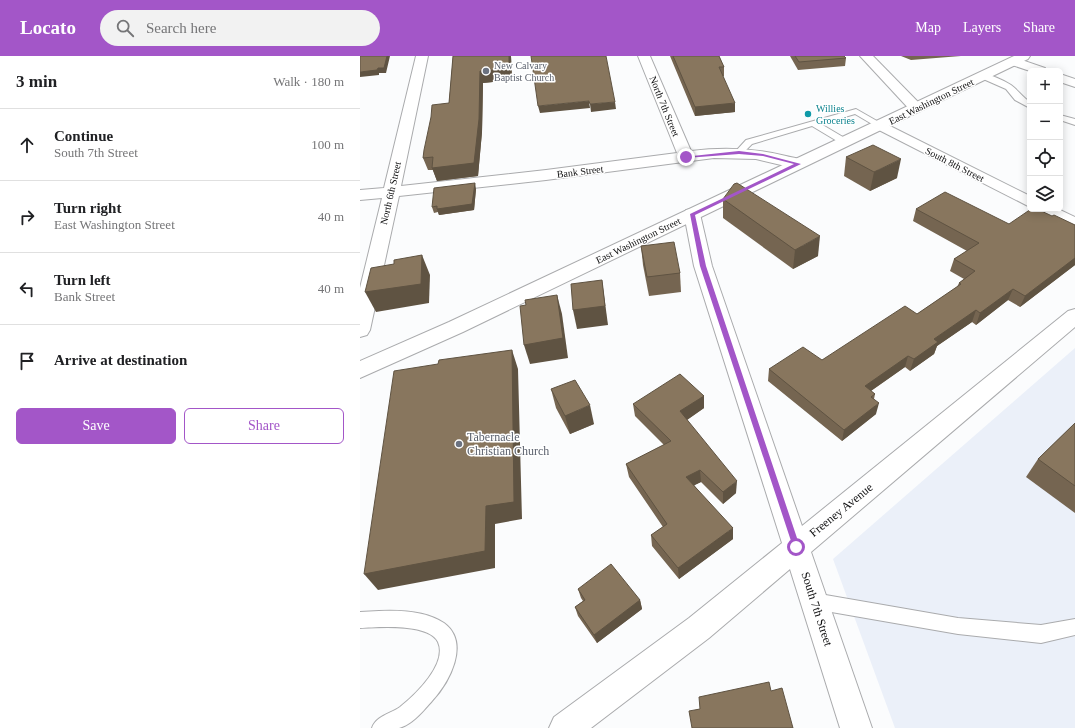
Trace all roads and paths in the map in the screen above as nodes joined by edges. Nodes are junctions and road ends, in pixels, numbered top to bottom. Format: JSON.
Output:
{"nodes":[{"id":1,"x":422,"y":56,"type":"edge"},
{"id":2,"x":644,"y":56,"type":"edge"},
{"id":3,"x":866,"y":56,"type":"edge"},
{"id":4,"x":1019,"y":59,"type":"edge"},
{"id":5,"x":1036,"y":68,"type":"edge"},
{"id":6,"x":984,"y":76,"type":"junction"},
{"id":7,"x":1063,"y":79,"type":"edge"},
{"id":8,"x":1075,"y":83,"type":"edge"},
{"id":9,"x":1027,"y":104,"type":"edge"},
{"id":10,"x":916,"y":108,"type":"junction"},
{"id":11,"x":1063,"y":118,"type":"edge"},
{"id":12,"x":1075,"y":122,"type":"edge"},
{"id":13,"x":813,"y":123,"type":"junction"},
{"id":14,"x":880,"y":125,"type":"junction"},
{"id":15,"x":845,"y":142,"type":"junction"},
{"id":16,"x":739,"y":152,"type":"junction"},
{"id":17,"x":686,"y":157,"type":"junction"},
{"id":18,"x":798,"y":164,"type":"junction"},
{"id":19,"x":390,"y":192,"type":"junction"},
{"id":20,"x":360,"y":195,"type":"edge"},
{"id":21,"x":1027,"y":200,"type":"edge"},
{"id":22,"x":1051,"y":212,"type":"edge"},
{"id":23,"x":692,"y":214,"type":"junction"},
{"id":24,"x":1075,"y":224,"type":"edge"},
{"id":25,"x":1075,"y":316,"type":"edge"},
{"id":26,"x":360,"y":330,"type":"edge"},
{"id":27,"x":360,"y":370,"type":"edge"},
{"id":28,"x":796,"y":547,"type":"junction"},
{"id":29,"x":814,"y":601,"type":"junction"},
{"id":30,"x":360,"y":620,"type":"edge"},
{"id":31,"x":1075,"y":627,"type":"edge"},
{"id":32,"x":381,"y":728,"type":"edge"},
{"id":33,"x":565,"y":728,"type":"edge"},
{"id":34,"x":856,"y":728,"type":"edge"}],
"edges":[{"from":1,"to":19,"type":"street","name":"North 6th Street"},
{"from":2,"to":17,"type":"street","name":"North 7th Street"},
{"from":3,"to":10,"type":"street"},
{"from":4,"to":5,"type":"street"},
{"from":4,"to":6,"type":"street","name":"East Washington Street"},
{"from":6,"to":9,"type":"lane"},
{"from":6,"to":10,"type":"street","name":"East Washington Street"},
{"from":7,"to":8,"type":"street"},
{"from":10,"to":14,"type":"street","name":"East Washington Street"},
{"from":11,"to":12,"type":"lane"},
{"from":13,"to":14,"type":"lane"},
{"from":13,"to":15,"type":"lane"},
{"from":13,"to":16,"type":"lane"},
{"from":14,"to":15,"type":"street","name":"East Washington Street"},
{"from":14,"to":21,"type":"street","name":"South 8th Street"},
{"from":15,"to":18,"type":"street","name":"East Washington Street"},
{"from":16,"to":17,"type":"street","name":"Bank Street"},
{"from":16,"to":18,"type":"street","name":"Bank Street"},
{"from":17,"to":19,"type":"street","name":"Bank Street"},
{"from":18,"to":23,"type":"street","name":"East Washington Street"},
{"from":19,"to":20,"type":"street","name":"Bank Street"},
{"from":19,"to":26,"type":"street","name":"North 6th Street"},
{"from":22,"to":24,"type":"street"},
{"from":23,"to":27,"type":"street","name":"East Washington Street"},
{"from":23,"to":28,"type":"street","name":"South 7th Street"},
{"from":25,"to":28,"type":"street","name":"Freeney Avenue"},
{"from":28,"to":29,"type":"street","name":"South 7th Street"},
{"from":28,"to":33,"type":"street","name":"Freeney Avenue"},
{"from":29,"to":31,"type":"lane"},
{"from":29,"to":34,"type":"street","name":"South 7th Street"},
{"from":30,"to":32,"type":"lane"}]}
